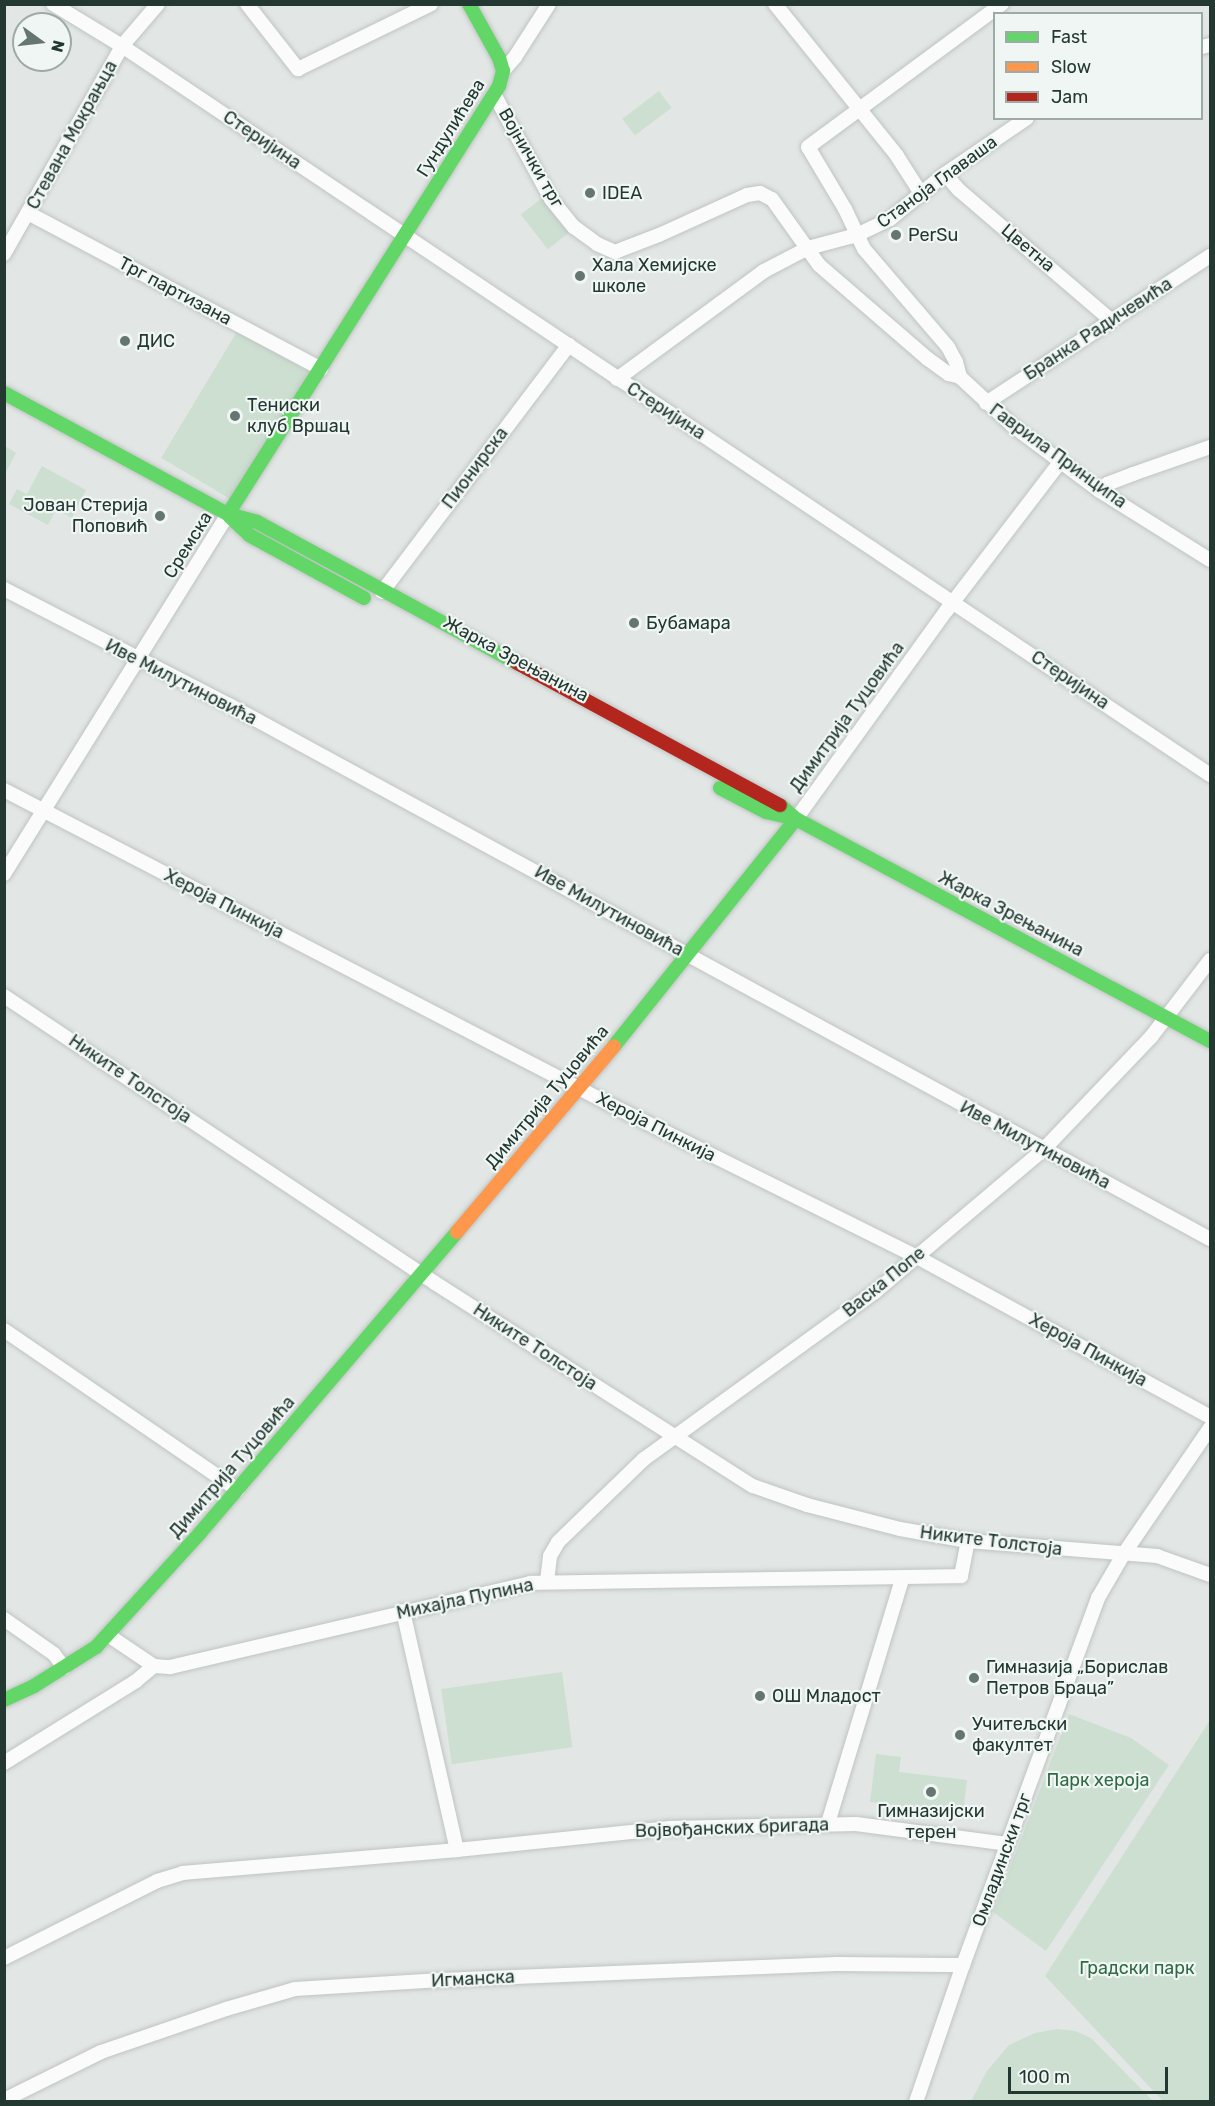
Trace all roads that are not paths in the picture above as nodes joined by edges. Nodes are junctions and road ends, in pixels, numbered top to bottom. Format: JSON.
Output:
{"nodes":[{"id":1,"x":52,"y":4,"type":"edge"},
{"id":2,"x":158,"y":4,"type":"edge"},
{"id":3,"x":247,"y":4,"type":"edge"},
{"id":4,"x":431,"y":4,"type":"edge"},
{"id":5,"x":469,"y":4,"type":"edge"},
{"id":6,"x":549,"y":4,"type":"edge"},
{"id":7,"x":775,"y":4,"type":"edge"},
{"id":8,"x":1002,"y":4,"type":"edge"},
{"id":9,"x":122,"y":46,"type":"junction"},
{"id":10,"x":503,"y":70,"type":"junction"},
{"id":11,"x":494,"y":94,"type":"junction"},
{"id":12,"x":858,"y":110,"type":"junction"},
{"id":13,"x":1024,"y":120,"type":"edge"},
{"id":14,"x":945,"y":174,"type":"junction"},
{"id":15,"x":922,"y":195,"type":"junction"},
{"id":16,"x":28,"y":213,"type":"junction"},
{"id":17,"x":857,"y":235,"type":"junction"},
{"id":18,"x":405,"y":236,"type":"junction"},
{"id":19,"x":808,"y":248,"type":"junction"},
{"id":20,"x":4,"y":254,"type":"edge"},
{"id":21,"x":1210,"y":256,"type":"edge"},
{"id":22,"x":1112,"y":321,"type":"junction"},
{"id":23,"x":569,"y":345,"type":"junction"},
{"id":24,"x":321,"y":369,"type":"junction"},
{"id":25,"x":960,"y":377,"type":"junction"},
{"id":26,"x":617,"y":379,"type":"junction"},
{"id":27,"x":4,"y":393,"type":"edge"},
{"id":28,"x":986,"y":403,"type":"junction"},
{"id":29,"x":1210,"y":447,"type":"edge"},
{"id":30,"x":1060,"y":462,"type":"junction"},
{"id":31,"x":1100,"y":491,"type":"junction"},
{"id":32,"x":228,"y":514,"type":"junction"},
{"id":33,"x":1210,"y":560,"type":"edge"},
{"id":34,"x":4,"y":590,"type":"edge"},
{"id":35,"x":378,"y":598,"type":"junction"},
{"id":36,"x":954,"y":601,"type":"junction"},
{"id":37,"x":139,"y":659,"type":"junction"},
{"id":38,"x":523,"y":683,"type":"dead end"},
{"id":39,"x":1210,"y":775,"type":"edge"},
{"id":40,"x":4,"y":790,"type":"edge"},
{"id":41,"x":44,"y":810,"type":"junction"},
{"id":42,"x":796,"y":819,"type":"junction"},
{"id":43,"x":4,"y":874,"type":"edge"},
{"id":44,"x":686,"y":953,"type":"junction"},
{"id":45,"x":1210,"y":960,"type":"edge"},
{"id":46,"x":4,"y":996,"type":"edge"},
{"id":47,"x":1167,"y":1017,"type":"junction"},
{"id":48,"x":1210,"y":1041,"type":"edge"},
{"id":49,"x":580,"y":1088,"type":"junction"},
{"id":50,"x":1043,"y":1150,"type":"junction"},
{"id":51,"x":1210,"y":1239,"type":"edge"},
{"id":52,"x":917,"y":1257,"type":"junction"},
{"id":53,"x":421,"y":1274,"type":"junction"},
{"id":54,"x":4,"y":1330,"type":"edge"},
{"id":55,"x":1210,"y":1417,"type":"edge"},
{"id":56,"x":1210,"y":1428,"type":"edge"},
{"id":57,"x":674,"y":1437,"type":"junction"},
{"id":58,"x":238,"y":1490,"type":"junction"},
{"id":59,"x":968,"y":1541,"type":"junction"},
{"id":60,"x":1123,"y":1555,"type":"junction"},
{"id":61,"x":1210,"y":1575,"type":"edge"},
{"id":62,"x":902,"y":1579,"type":"junction"},
{"id":63,"x":548,"y":1581,"type":"junction"},
{"id":64,"x":404,"y":1611,"type":"junction"},
{"id":65,"x":4,"y":1620,"type":"edge"},
{"id":66,"x":108,"y":1635,"type":"junction"},
{"id":67,"x":150,"y":1664,"type":"junction"},
{"id":68,"x":64,"y":1668,"type":"junction"},
{"id":69,"x":4,"y":1700,"type":"edge"},
{"id":70,"x":4,"y":1763,"type":"edge"},
{"id":71,"x":828,"y":1823,"type":"junction"},
{"id":72,"x":1007,"y":1844,"type":"junction"},
{"id":73,"x":457,"y":1850,"type":"junction"},
{"id":74,"x":4,"y":1958,"type":"edge"},
{"id":75,"x":963,"y":1965,"type":"junction"},
{"id":76,"x":4,"y":2100,"type":"edge"},
{"id":77,"x":916,"y":2102,"type":"edge"}],
"edges":[{"from":1,"to":9,"type":"street","name":"Стеријина"},
{"from":2,"to":9,"type":"street"},
{"from":3,"to":4,"type":"street"},
{"from":5,"to":10,"type":"street","name":"Гундулићева"},
{"from":6,"to":10,"type":"street"},
{"from":7,"to":12,"type":"street"},
{"from":8,"to":12,"type":"street"},
{"from":9,"to":16,"type":"street","name":"Стевана Мокрањца"},
{"from":9,"to":18,"type":"street","name":"Стеријина"},
{"from":10,"to":11,"type":"street","name":"Гундулићева"},
{"from":11,"to":18,"type":"street","name":"Гундулићева"},
{"from":11,"to":19,"type":"street","name":"Војнички трг"},
{"from":12,"to":15,"type":"street"},
{"from":12,"to":17,"type":"street"},
{"from":13,"to":14,"type":"street","name":"Станоја Главаша"},
{"from":14,"to":15,"type":"street","name":"Станоја Главаша"},
{"from":14,"to":22,"type":"street","name":"Цветна"},
{"from":15,"to":17,"type":"street","name":"Станоја Главаша"},
{"from":16,"to":20,"type":"street","name":"Стевана Мокрањца"},
{"from":16,"to":24,"type":"street","name":"Трг партизана"},
{"from":17,"to":19,"type":"street","name":"Станоја Главаша"},
{"from":17,"to":25,"type":"street"},
{"from":18,"to":23,"type":"street","name":"Стеријина"},
{"from":18,"to":24,"type":"street","name":"Сремска"},
{"from":19,"to":25,"type":"street","name":"Гаврила Принципа"},
{"from":19,"to":26,"type":"street","name":"Станоја Главаша"},
{"from":21,"to":22,"type":"street","name":"Бранка Радичевића"},
{"from":22,"to":28,"type":"street","name":"Бранка Радичевића"},
{"from":23,"to":26,"type":"street","name":"Стеријина"},
{"from":23,"to":35,"type":"street","name":"Пионирска"},
{"from":24,"to":32,"type":"street","name":"Сремска"},
{"from":25,"to":28,"type":"street","name":"Гаврила Принципа"},
{"from":26,"to":36,"type":"street","name":"Стеријина"},
{"from":27,"to":32,"type":"street","name":"Жарка Зрењанина"},
{"from":28,"to":30,"type":"street","name":"Гаврила Принципа"},
{"from":29,"to":31,"type":"street"},
{"from":30,"to":31,"type":"street","name":"Гаврила Принципа"},
{"from":30,"to":36,"type":"street","name":"Димитрија Туцовића"},
{"from":31,"to":33,"type":"street","name":"Гаврила Принципа"},
{"from":32,"to":35,"type":"street","name":"Жарка Зрењанина"},
{"from":32,"to":37,"type":"street","name":"Сремска"},
{"from":34,"to":37,"type":"street","name":"Иве Милутиновића"},
{"from":35,"to":42,"type":"street","name":"Жарка Зрењанина"},
{"from":36,"to":39,"type":"street","name":"Стеријина"},
{"from":36,"to":42,"type":"street","name":"Димитрија Туцовића"},
{"from":37,"to":41,"type":"street","name":"Сремска"},
{"from":37,"to":44,"type":"street","name":"Иве Милутиновића"},
{"from":38,"to":42,"type":"street","name":"Жарка Зрењанина"},
{"from":40,"to":41,"type":"street","name":"Хероја Пинкија"},
{"from":41,"to":43,"type":"street","name":"Сремска"},
{"from":41,"to":49,"type":"street","name":"Хероја Пинкија"},
{"from":42,"to":44,"type":"street","name":"Димитрија Туцовића"},
{"from":42,"to":47,"type":"street","name":"Жарка Зрењанина"},
{"from":44,"to":49,"type":"street","name":"Димитрија Туцовића"},
{"from":44,"to":50,"type":"street","name":"Иве Милутиновића"},
{"from":45,"to":47,"type":"street","name":"Васка Попе"},
{"from":46,"to":53,"type":"street","name":"Никите Толстоја"},
{"from":47,"to":48,"type":"street","name":"Жарка Зрењанина"},
{"from":47,"to":50,"type":"street","name":"Васка Попе"},
{"from":49,"to":52,"type":"street","name":"Хероја Пинкија"},
{"from":49,"to":53,"type":"street","name":"Димитрија Туцовића"},
{"from":50,"to":51,"type":"street","name":"Иве Милутиновића"},
{"from":50,"to":52,"type":"street","name":"Васка Попе"},
{"from":52,"to":55,"type":"street","name":"Хероја Пинкија"},
{"from":52,"to":57,"type":"street","name":"Васка Попе"},
{"from":53,"to":57,"type":"street","name":"Никите Толстоја"},
{"from":53,"to":58,"type":"street","name":"Димитрија Туцовића"},
{"from":54,"to":58,"type":"street"},
{"from":56,"to":60,"type":"street","name":"Омладински трг"},
{"from":57,"to":59,"type":"street","name":"Никите Толстоја"},
{"from":57,"to":63,"type":"street","name":"Васка Попе"},
{"from":58,"to":66,"type":"street","name":"Димитрија Туцовића"},
{"from":59,"to":60,"type":"street","name":"Никите Толстоја"},
{"from":59,"to":62,"type":"street","name":"Михајла Пупина"},
{"from":60,"to":61,"type":"street","name":"Никите Толстоја"},
{"from":60,"to":72,"type":"street","name":"Омладински трг"},
{"from":62,"to":63,"type":"street","name":"Михајла Пупина"},
{"from":62,"to":71,"type":"street"},
{"from":63,"to":64,"type":"street","name":"Михајла Пупина"},
{"from":64,"to":67,"type":"street","name":"Михајла Пупина"},
{"from":64,"to":73,"type":"street"},
{"from":65,"to":68,"type":"street"},
{"from":66,"to":67,"type":"street"},
{"from":66,"to":68,"type":"street","name":"Димитрија Туцовића"},
{"from":67,"to":70,"type":"street"},
{"from":68,"to":69,"type":"street","name":"Димитрија Туцовића"},
{"from":71,"to":72,"type":"street","name":"Војвођанских бригада"},
{"from":71,"to":73,"type":"street","name":"Војвођанских бригада"},
{"from":72,"to":75,"type":"street","name":"Омладински трг"},
{"from":73,"to":74,"type":"street","name":"Војвођанских бригада"},
{"from":75,"to":76,"type":"street","name":"Игманска"},
{"from":75,"to":77,"type":"street","name":"Омладински трг"}]}
